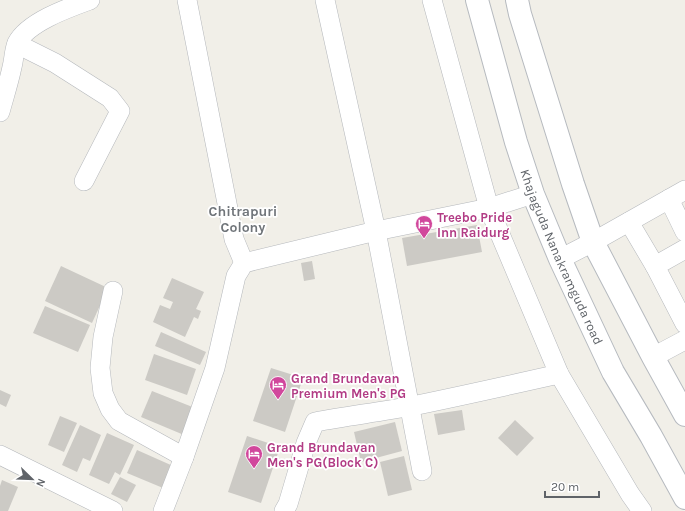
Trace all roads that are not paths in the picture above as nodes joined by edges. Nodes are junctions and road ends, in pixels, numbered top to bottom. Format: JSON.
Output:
{"nodes":[{"id":1,"x":90,"y":0,"type":"edge"},
{"id":2,"x":187,"y":0,"type":"edge"},
{"id":3,"x":326,"y":0,"type":"edge"},
{"id":4,"x":432,"y":0,"type":"edge"},
{"id":5,"x":477,"y":0,"type":"edge"},
{"id":6,"x":517,"y":0,"type":"edge"},
{"id":7,"x":17,"y":44,"type":"junction"},
{"id":8,"x":6,"y":62,"type":"edge"},
{"id":9,"x":0,"y":112,"type":"edge"},
{"id":10,"x":84,"y":181,"type":"dead end"},
{"id":11,"x":685,"y":190,"type":"edge"},
{"id":12,"x":533,"y":194,"type":"junction"},
{"id":13,"x":669,"y":199,"type":"junction"},
{"id":14,"x":488,"y":208,"type":"junction"},
{"id":15,"x":629,"y":222,"type":"junction"},
{"id":16,"x":376,"y":230,"type":"junction"},
{"id":17,"x":685,"y":232,"type":"edge"},
{"id":18,"x":593,"y":242,"type":"junction"},
{"id":19,"x":685,"y":249,"type":"edge"},
{"id":20,"x":560,"y":258,"type":"junction"},
{"id":21,"x":244,"y":263,"type":"junction"},
{"id":22,"x":655,"y":266,"type":"junction"},
{"id":23,"x":113,"y":291,"type":"dead end"},
{"id":24,"x":685,"y":324,"type":"edge"},
{"id":25,"x":685,"y":340,"type":"edge"},
{"id":26,"x":653,"y":357,"type":"junction"},
{"id":27,"x":559,"y":374,"type":"junction"},
{"id":28,"x":410,"y":406,"type":"junction"},
{"id":29,"x":685,"y":415,"type":"edge"},
{"id":30,"x":0,"y":455,"type":"edge"},
{"id":31,"x":184,"y":457,"type":"junction"},
{"id":32,"x":422,"y":471,"type":"dead end"},
{"id":33,"x":685,"y":498,"type":"edge"},
{"id":34,"x":288,"y":509,"type":"edge"},
{"id":35,"x":113,"y":511,"type":"edge"},
{"id":36,"x":163,"y":511,"type":"edge"},
{"id":37,"x":642,"y":511,"type":"edge"}],
"edges":[{"from":1,"to":7,"type":"street"},
{"from":2,"to":21,"type":"street"},
{"from":3,"to":16,"type":"street"},
{"from":4,"to":14,"type":"street"},
{"from":5,"to":12,"type":"main road","name":"Khajaguda Nanakramguda road"},
{"from":6,"to":18,"type":"main road"},
{"from":7,"to":8,"type":"street"},
{"from":7,"to":10,"type":"street"},
{"from":8,"to":9,"type":"street"},
{"from":11,"to":13,"type":"street"},
{"from":12,"to":14,"type":"street"},
{"from":12,"to":20,"type":"main road","name":"Khajaguda Nanakramguda road"},
{"from":13,"to":15,"type":"street"},
{"from":13,"to":17,"type":"street"},
{"from":14,"to":16,"type":"street"},
{"from":14,"to":27,"type":"street"},
{"from":15,"to":18,"type":"street"},
{"from":15,"to":22,"type":"street"},
{"from":16,"to":21,"type":"street"},
{"from":16,"to":28,"type":"street"},
{"from":18,"to":20,"type":"street"},
{"from":18,"to":26,"type":"main road"},
{"from":19,"to":22,"type":"street"},
{"from":20,"to":33,"type":"main road","name":"Khajaguda Nanakramguda road"},
{"from":21,"to":31,"type":"street"},
{"from":22,"to":24,"type":"street"},
{"from":23,"to":31,"type":"street"},
{"from":25,"to":26,"type":"street"},
{"from":26,"to":29,"type":"main road"},
{"from":27,"to":28,"type":"street"},
{"from":27,"to":37,"type":"street"},
{"from":28,"to":32,"type":"street"},
{"from":28,"to":34,"type":"street"},
{"from":30,"to":35,"type":"street"},
{"from":31,"to":36,"type":"street"}]}
